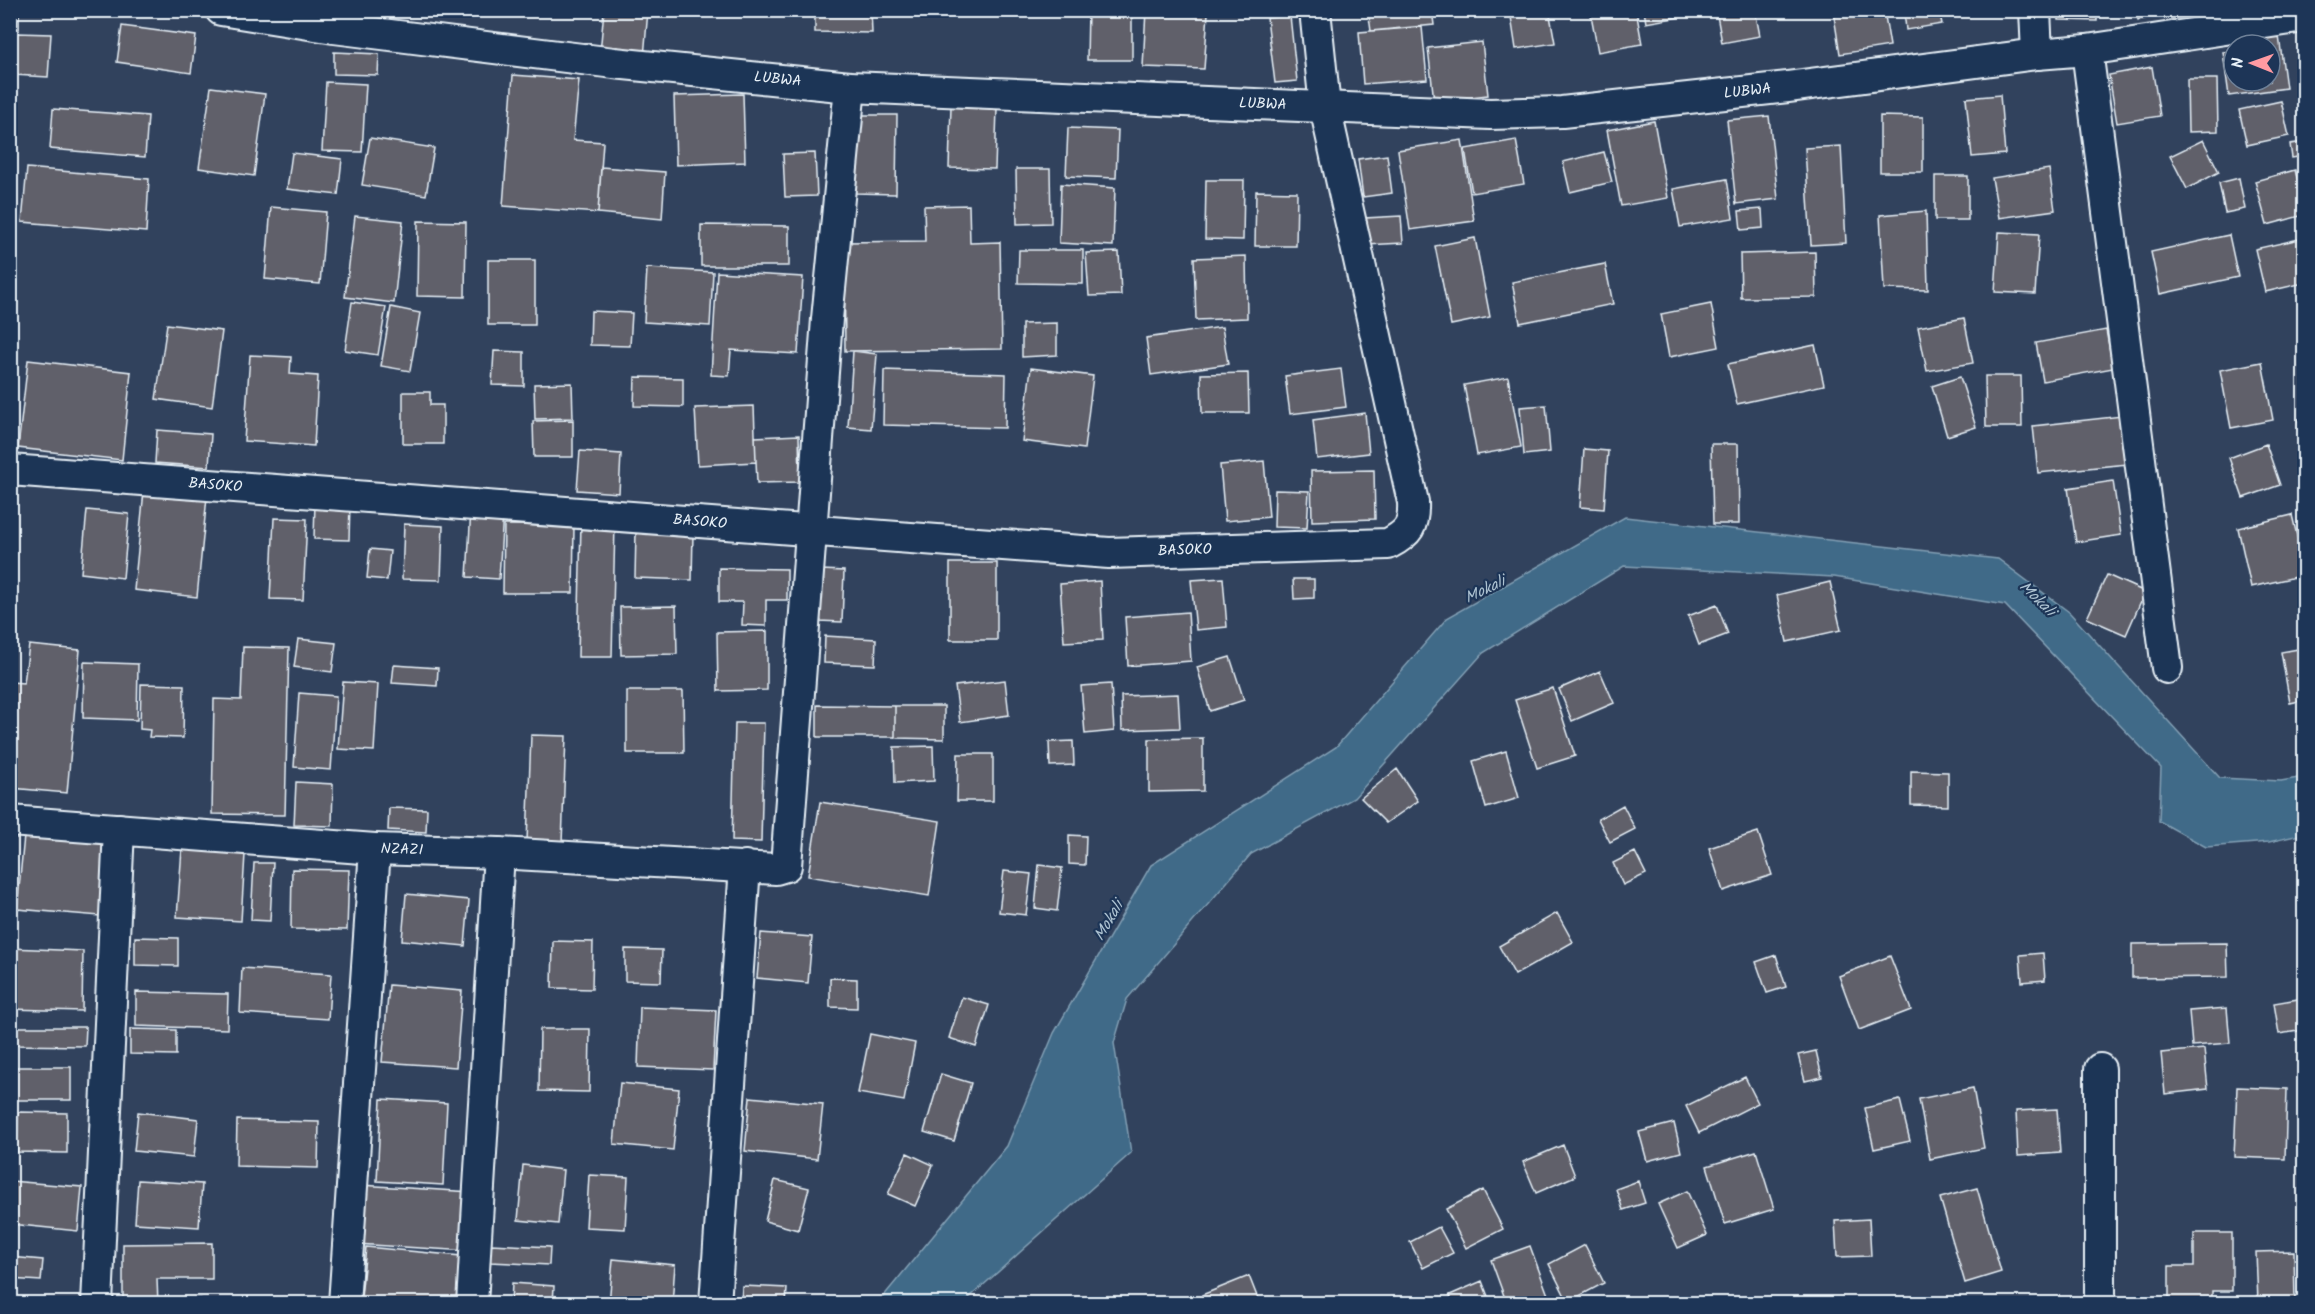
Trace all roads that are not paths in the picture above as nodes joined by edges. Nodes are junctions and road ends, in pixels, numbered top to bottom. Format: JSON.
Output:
{"nodes":[{"id":1,"x":221,"y":10,"type":"edge"},
{"id":2,"x":1315,"y":10,"type":"edge"},
{"id":3,"x":2035,"y":10,"type":"edge"},
{"id":4,"x":2304,"y":17,"type":"edge"},
{"id":5,"x":2087,"y":50,"type":"junction"},
{"id":6,"x":2037,"y":54,"type":"junction"},
{"id":7,"x":850,"y":87,"type":"junction"},
{"id":8,"x":1325,"y":107,"type":"junction"},
{"id":9,"x":10,"y":470,"type":"edge"},
{"id":10,"x":812,"y":530,"type":"junction"},
{"id":11,"x":2167,"y":668,"type":"dead end"},
{"id":12,"x":10,"y":821,"type":"edge"},
{"id":13,"x":119,"y":829,"type":"junction"},
{"id":14,"x":375,"y":849,"type":"junction"},
{"id":15,"x":498,"y":852,"type":"junction"},
{"id":16,"x":745,"y":866,"type":"junction"},
{"id":17,"x":2100,"y":1069,"type":"dead end"},
{"id":18,"x":98,"y":1304,"type":"edge"},
{"id":19,"x":344,"y":1304,"type":"edge"},
{"id":20,"x":471,"y":1304,"type":"edge"},
{"id":21,"x":715,"y":1304,"type":"edge"},
{"id":22,"x":2100,"y":1304,"type":"edge"}],
"edges":[{"from":1,"to":7,"type":"street","name":"LUBWA"},
{"from":2,"to":8,"type":"street"},
{"from":3,"to":6,"type":"street"},
{"from":4,"to":5,"type":"street","name":"LUBWA"},
{"from":5,"to":6,"type":"street","name":"LUBWA"},
{"from":5,"to":11,"type":"street"},
{"from":6,"to":8,"type":"street","name":"LUBWA"},
{"from":7,"to":8,"type":"street","name":"LUBWA"},
{"from":7,"to":10,"type":"street"},
{"from":8,"to":10,"type":"street","name":"BASOKO"},
{"from":9,"to":10,"type":"street","name":"BASOKO"},
{"from":10,"to":16,"type":"street","name":"NZAZI"},
{"from":12,"to":13,"type":"street","name":"NZAZI"},
{"from":13,"to":14,"type":"street","name":"NZAZI"},
{"from":13,"to":18,"type":"street"},
{"from":14,"to":15,"type":"street","name":"NZAZI"},
{"from":14,"to":19,"type":"street"},
{"from":15,"to":16,"type":"street","name":"NZAZI"},
{"from":15,"to":20,"type":"street"},
{"from":16,"to":21,"type":"street"},
{"from":17,"to":22,"type":"street"}]}
